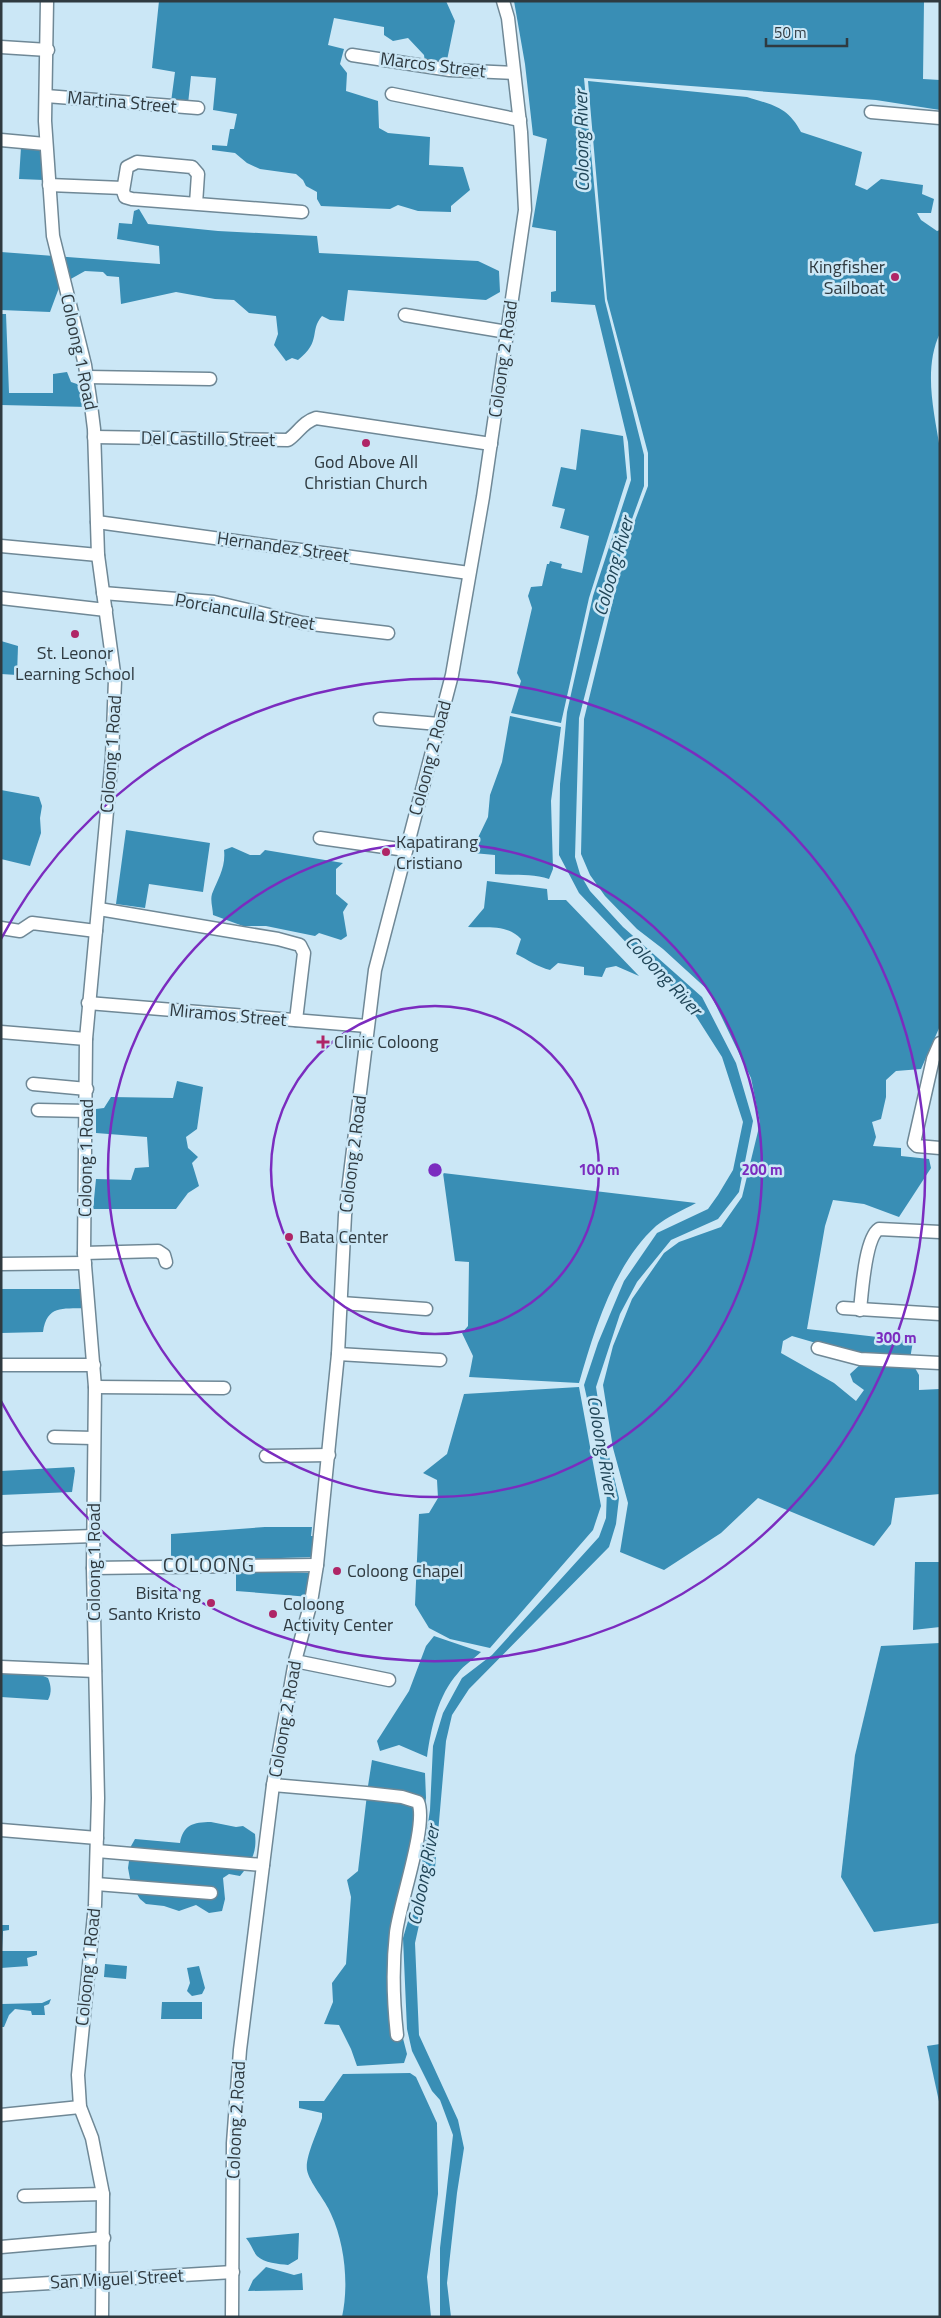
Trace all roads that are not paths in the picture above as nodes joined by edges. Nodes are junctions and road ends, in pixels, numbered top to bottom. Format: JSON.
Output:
{"nodes":[{"id":1,"x":47,"y":1,"type":"edge"},
{"id":2,"x":503,"y":1,"type":"edge"},
{"id":3,"x":1,"y":47,"type":"edge"},
{"id":4,"x":48,"y":50,"type":"junction"},
{"id":5,"x":352,"y":55,"type":"dead end"},
{"id":6,"x":514,"y":73,"type":"junction"},
{"id":7,"x":392,"y":94,"type":"dead end"},
{"id":8,"x":46,"y":96,"type":"junction"},
{"id":9,"x":198,"y":108,"type":"dead end"},
{"id":10,"x":871,"y":112,"type":"dead end"},
{"id":11,"x":940,"y":118,"type":"edge"},
{"id":12,"x":520,"y":120,"type":"junction"},
{"id":13,"x":1,"y":140,"type":"edge"},
{"id":14,"x":45,"y":144,"type":"junction"},
{"id":15,"x":49,"y":185,"type":"junction"},
{"id":16,"x":123,"y":188,"type":"junction"},
{"id":17,"x":196,"y":204,"type":"junction"},
{"id":18,"x":302,"y":212,"type":"dead end"},
{"id":19,"x":405,"y":316,"type":"dead end"},
{"id":20,"x":507,"y":332,"type":"junction"},
{"id":21,"x":88,"y":377,"type":"junction"},
{"id":22,"x":210,"y":379,"type":"dead end"},
{"id":23,"x":94,"y":437,"type":"junction"},
{"id":24,"x":491,"y":444,"type":"junction"},
{"id":25,"x":97,"y":522,"type":"junction"},
{"id":26,"x":1,"y":546,"type":"edge"},
{"id":27,"x":98,"y":554,"type":"junction"},
{"id":28,"x":469,"y":573,"type":"junction"},
{"id":29,"x":103,"y":593,"type":"junction"},
{"id":30,"x":1,"y":598,"type":"edge"},
{"id":31,"x":106,"y":610,"type":"junction"},
{"id":32,"x":388,"y":633,"type":"dead end"},
{"id":33,"x":380,"y":719,"type":"dead end"},
{"id":34,"x":439,"y":724,"type":"junction"},
{"id":35,"x":320,"y":838,"type":"dead end"},
{"id":36,"x":406,"y":850,"type":"junction"},
{"id":37,"x":99,"y":909,"type":"junction"},
{"id":38,"x":1,"y":928,"type":"edge"},
{"id":39,"x":96,"y":931,"type":"junction"},
{"id":40,"x":88,"y":1003,"type":"junction"},
{"id":41,"x":296,"y":1020,"type":"junction"},
{"id":42,"x":367,"y":1026,"type":"junction"},
{"id":43,"x":1,"y":1032,"type":"edge"},
{"id":44,"x":86,"y":1039,"type":"junction"},
{"id":45,"x":940,"y":1043,"type":"edge"},
{"id":46,"x":33,"y":1084,"type":"dead end"},
{"id":47,"x":87,"y":1089,"type":"junction"},
{"id":48,"x":38,"y":1110,"type":"dead end"},
{"id":49,"x":87,"y":1111,"type":"junction"},
{"id":50,"x":940,"y":1148,"type":"edge"},
{"id":51,"x":940,"y":1232,"type":"edge"},
{"id":52,"x":85,"y":1258,"type":"junction"},
{"id":53,"x":166,"y":1262,"type":"dead end"},
{"id":54,"x":1,"y":1264,"type":"edge"},
{"id":55,"x":341,"y":1303,"type":"junction"},
{"id":56,"x":843,"y":1308,"type":"dead end"},
{"id":57,"x":426,"y":1309,"type":"dead end"},
{"id":58,"x":860,"y":1310,"type":"junction"},
{"id":59,"x":940,"y":1314,"type":"edge"},
{"id":60,"x":818,"y":1348,"type":"dead end"},
{"id":61,"x":338,"y":1354,"type":"junction"},
{"id":62,"x":440,"y":1360,"type":"dead end"},
{"id":63,"x":940,"y":1363,"type":"edge"},
{"id":64,"x":1,"y":1365,"type":"edge"},
{"id":65,"x":94,"y":1365,"type":"junction"},
{"id":66,"x":95,"y":1387,"type":"junction"},
{"id":67,"x":224,"y":1388,"type":"dead end"},
{"id":68,"x":54,"y":1438,"type":"dead end"},
{"id":69,"x":93,"y":1438,"type":"junction"},
{"id":70,"x":330,"y":1454,"type":"junction"},
{"id":71,"x":266,"y":1456,"type":"dead end"},
{"id":72,"x":94,"y":1536,"type":"junction"},
{"id":73,"x":5,"y":1539,"type":"dead end"},
{"id":74,"x":317,"y":1565,"type":"junction"},
{"id":75,"x":93,"y":1568,"type":"junction"},
{"id":76,"x":295,"y":1661,"type":"junction"},
{"id":77,"x":1,"y":1667,"type":"edge"},
{"id":78,"x":95,"y":1672,"type":"junction"},
{"id":79,"x":389,"y":1680,"type":"dead end"},
{"id":80,"x":273,"y":1785,"type":"junction"},
{"id":81,"x":1,"y":1830,"type":"edge"},
{"id":82,"x":97,"y":1838,"type":"junction"},
{"id":83,"x":97,"y":1851,"type":"junction"},
{"id":84,"x":263,"y":1865,"type":"junction"},
{"id":85,"x":96,"y":1884,"type":"junction"},
{"id":86,"x":211,"y":1893,"type":"dead end"},
{"id":87,"x":397,"y":2035,"type":"dead end"},
{"id":88,"x":80,"y":2107,"type":"junction"},
{"id":89,"x":1,"y":2115,"type":"edge"},
{"id":90,"x":103,"y":2194,"type":"junction"},
{"id":91,"x":24,"y":2196,"type":"dead end"},
{"id":92,"x":104,"y":2238,"type":"junction"},
{"id":93,"x":1,"y":2247,"type":"edge"},
{"id":94,"x":233,"y":2272,"type":"junction"},
{"id":95,"x":101,"y":2280,"type":"junction"},
{"id":96,"x":1,"y":2286,"type":"edge"},
{"id":97,"x":102,"y":2317,"type":"edge"},
{"id":98,"x":232,"y":2317,"type":"edge"}],
"edges":[{"from":1,"to":4,"type":"street","name":"Coloong 1 Road"},
{"from":2,"to":6,"type":"street","name":"Coloong 2 Road"},
{"from":3,"to":4,"type":"street"},
{"from":4,"to":8,"type":"street","name":"Coloong 1 Road"},
{"from":5,"to":6,"type":"street","name":"Marcos Street"},
{"from":6,"to":12,"type":"street","name":"Coloong 2 Road"},
{"from":7,"to":12,"type":"street"},
{"from":8,"to":9,"type":"street","name":"Martina Street"},
{"from":8,"to":14,"type":"street","name":"Coloong 1 Road"},
{"from":10,"to":11,"type":"street"},
{"from":12,"to":20,"type":"street","name":"Coloong 2 Road"},
{"from":13,"to":14,"type":"street"},
{"from":14,"to":15,"type":"street","name":"Coloong 1 Road"},
{"from":15,"to":16,"type":"street"},
{"from":15,"to":21,"type":"street","name":"Coloong 1 Road"},
{"from":16,"to":17,"type":"street"},
{"from":16,"to":17,"type":"street"},
{"from":17,"to":18,"type":"street"},
{"from":19,"to":20,"type":"street"},
{"from":20,"to":24,"type":"street","name":"Coloong 2 Road"},
{"from":21,"to":22,"type":"street"},
{"from":21,"to":23,"type":"street","name":"Coloong 1 Road"},
{"from":23,"to":24,"type":"street","name":"Del Castillo Street"},
{"from":23,"to":25,"type":"street","name":"Coloong 1 Road"},
{"from":24,"to":28,"type":"street","name":"Coloong 2 Road"},
{"from":25,"to":27,"type":"street","name":"Coloong 1 Road"},
{"from":25,"to":28,"type":"street","name":"Hernandez Street"},
{"from":26,"to":27,"type":"street"},
{"from":27,"to":29,"type":"street","name":"Coloong 1 Road"},
{"from":28,"to":34,"type":"street","name":"Coloong 2 Road"},
{"from":29,"to":31,"type":"street","name":"Coloong 1 Road"},
{"from":29,"to":32,"type":"street","name":"Porcianculla Street"},
{"from":30,"to":31,"type":"street"},
{"from":31,"to":37,"type":"street","name":"Coloong 1 Road"},
{"from":33,"to":34,"type":"street"},
{"from":34,"to":36,"type":"street","name":"Coloong 2 Road"},
{"from":35,"to":36,"type":"street"},
{"from":36,"to":42,"type":"street","name":"Coloong 2 Road"},
{"from":37,"to":39,"type":"street","name":"Coloong 1 Road"},
{"from":37,"to":41,"type":"street"},
{"from":38,"to":39,"type":"street"},
{"from":39,"to":40,"type":"street","name":"Coloong 1 Road"},
{"from":40,"to":41,"type":"street","name":"Miramos Street"},
{"from":40,"to":44,"type":"street","name":"Coloong 1 Road"},
{"from":41,"to":42,"type":"street","name":"Miramos Street"},
{"from":42,"to":55,"type":"street","name":"Coloong 2 Road"},
{"from":43,"to":44,"type":"street"},
{"from":44,"to":47,"type":"street","name":"Coloong 1 Road"},
{"from":45,"to":50,"type":"street"},
{"from":46,"to":47,"type":"street"},
{"from":47,"to":49,"type":"street","name":"Coloong 1 Road"},
{"from":48,"to":49,"type":"street"},
{"from":49,"to":52,"type":"street","name":"Coloong 1 Road"},
{"from":51,"to":58,"type":"street"},
{"from":52,"to":53,"type":"street"},
{"from":52,"to":54,"type":"street"},
{"from":52,"to":65,"type":"street","name":"Coloong 1 Road"},
{"from":55,"to":57,"type":"street"},
{"from":55,"to":61,"type":"street","name":"Coloong 2 Road"},
{"from":56,"to":58,"type":"street"},
{"from":58,"to":59,"type":"street"},
{"from":60,"to":63,"type":"street"},
{"from":61,"to":62,"type":"street"},
{"from":61,"to":70,"type":"street","name":"Coloong 2 Road"},
{"from":64,"to":65,"type":"street"},
{"from":65,"to":66,"type":"street","name":"Coloong 1 Road"},
{"from":66,"to":67,"type":"street"},
{"from":66,"to":69,"type":"street","name":"Coloong 1 Road"},
{"from":68,"to":69,"type":"street"},
{"from":69,"to":72,"type":"street","name":"Coloong 1 Road"},
{"from":70,"to":71,"type":"street"},
{"from":70,"to":74,"type":"street","name":"Coloong 2 Road"},
{"from":72,"to":73,"type":"street"},
{"from":72,"to":75,"type":"street","name":"Coloong 1 Road"},
{"from":74,"to":75,"type":"street"},
{"from":74,"to":76,"type":"street","name":"Coloong 2 Road"},
{"from":75,"to":78,"type":"street","name":"Coloong 1 Road"},
{"from":76,"to":79,"type":"street"},
{"from":76,"to":80,"type":"street","name":"Coloong 2 Road"},
{"from":77,"to":78,"type":"street"},
{"from":78,"to":82,"type":"street","name":"Coloong 1 Road"},
{"from":80,"to":84,"type":"street","name":"Coloong 2 Road"},
{"from":80,"to":87,"type":"street"},
{"from":81,"to":82,"type":"street"},
{"from":82,"to":83,"type":"street","name":"Coloong 1 Road"},
{"from":83,"to":84,"type":"street"},
{"from":83,"to":85,"type":"street","name":"Coloong 1 Road"},
{"from":84,"to":94,"type":"street","name":"Coloong 2 Road"},
{"from":85,"to":86,"type":"street"},
{"from":85,"to":88,"type":"street","name":"Coloong 1 Road"},
{"from":88,"to":89,"type":"street"},
{"from":88,"to":90,"type":"street","name":"Coloong 1 Road"},
{"from":90,"to":91,"type":"street"},
{"from":90,"to":92,"type":"street","name":"Coloong 1 Road"},
{"from":92,"to":93,"type":"street"},
{"from":92,"to":95,"type":"street","name":"Coloong 1 Road"},
{"from":94,"to":95,"type":"street","name":"San Miguel Street"},
{"from":94,"to":98,"type":"street","name":"Coloong 2 Road"},
{"from":95,"to":96,"type":"street","name":"San Miguel Street"},
{"from":95,"to":97,"type":"street","name":"Coloong 1 Road"}]}
